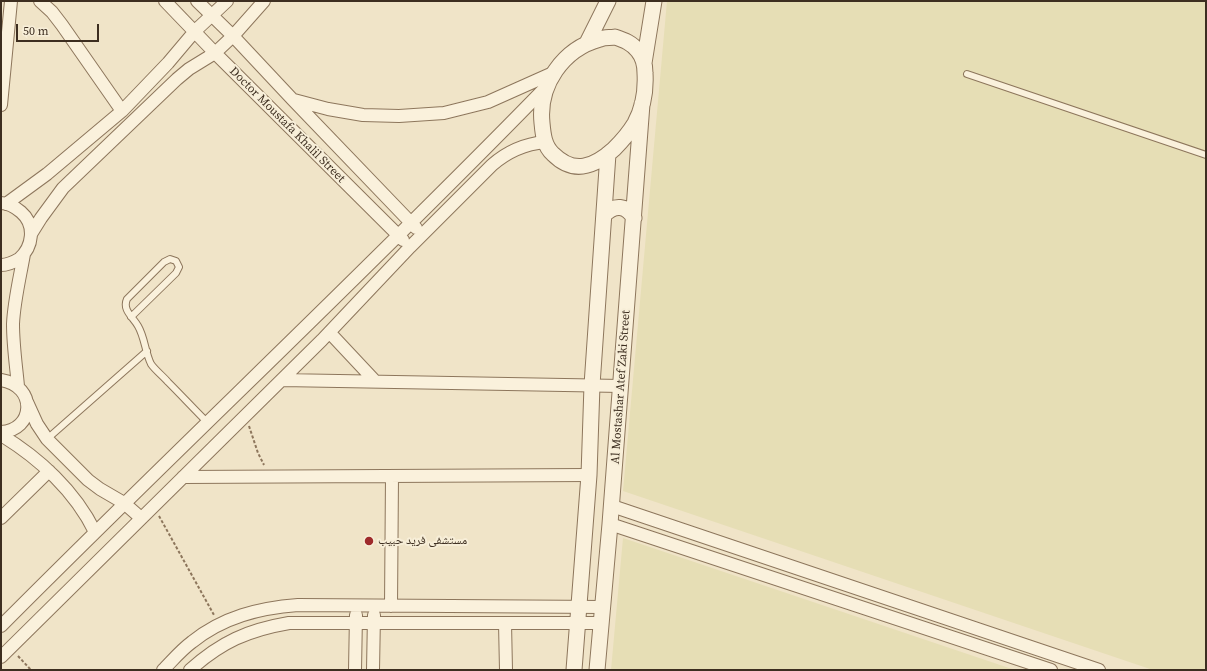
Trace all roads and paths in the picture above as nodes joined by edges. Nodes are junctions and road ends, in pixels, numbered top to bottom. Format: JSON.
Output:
{"nodes":[{"id":1,"x":11,"y":1,"type":"edge"},
{"id":2,"x":40,"y":1,"type":"edge"},
{"id":3,"x":166,"y":1,"type":"edge"},
{"id":4,"x":197,"y":1,"type":"edge"},
{"id":5,"x":227,"y":1,"type":"edge"},
{"id":6,"x":264,"y":1,"type":"edge"},
{"id":7,"x":608,"y":1,"type":"edge"},
{"id":8,"x":654,"y":1,"type":"edge"},
{"id":9,"x":212,"y":15,"type":"junction"},
{"id":10,"x":195,"y":31,"type":"junction"},
{"id":11,"x":233,"y":36,"type":"junction"},
{"id":12,"x":587,"y":44,"type":"junction"},
{"id":13,"x":215,"y":53,"type":"junction"},
{"id":14,"x":644,"y":63,"type":"junction"},
{"id":15,"x":553,"y":73,"type":"junction"},
{"id":16,"x":967,"y":74,"type":"dead end"},
{"id":17,"x":546,"y":87,"type":"junction"},
{"id":18,"x":293,"y":100,"type":"junction"},
{"id":19,"x":642,"y":104,"type":"junction"},
{"id":20,"x":1,"y":105,"type":"edge"},
{"id":21,"x":122,"y":111,"type":"junction"},
{"id":22,"x":545,"y":142,"type":"junction"},
{"id":23,"x":490,"y":144,"type":"junction"},
{"id":24,"x":608,"y":154,"type":"junction"},
{"id":25,"x":1206,"y":155,"type":"edge"},
{"id":26,"x":501,"y":157,"type":"junction"},
{"id":27,"x":3,"y":203,"type":"edge"},
{"id":28,"x":604,"y":215,"type":"junction"},
{"id":29,"x":634,"y":218,"type":"junction"},
{"id":30,"x":411,"y":223,"type":"junction"},
{"id":31,"x":31,"y":234,"type":"junction"},
{"id":32,"x":423,"y":234,"type":"junction"},
{"id":33,"x":398,"y":236,"type":"junction"},
{"id":34,"x":410,"y":247,"type":"junction"},
{"id":35,"x":24,"y":254,"type":"junction"},
{"id":36,"x":1,"y":265,"type":"edge"},
{"id":37,"x":132,"y":317,"type":"junction"},
{"id":38,"x":308,"y":324,"type":"junction"},
{"id":39,"x":326,"y":336,"type":"junction"},
{"id":40,"x":147,"y":351,"type":"junction"},
{"id":41,"x":1,"y":380,"type":"edge"},
{"id":42,"x":282,"y":380,"type":"junction"},
{"id":43,"x":375,"y":381,"type":"junction"},
{"id":44,"x":592,"y":385,"type":"junction"},
{"id":45,"x":18,"y":386,"type":"junction"},
{"id":46,"x":621,"y":386,"type":"junction"},
{"id":47,"x":27,"y":402,"type":"junction"},
{"id":48,"x":247,"y":413,"type":"junction"},
{"id":49,"x":207,"y":422,"type":"junction"},
{"id":50,"x":1,"y":433,"type":"edge"},
{"id":51,"x":47,"y":439,"type":"junction"},
{"id":52,"x":49,"y":471,"type":"junction"},
{"id":53,"x":589,"y":475,"type":"junction"},
{"id":54,"x":392,"y":476,"type":"junction"},
{"id":55,"x":183,"y":477,"type":"junction"},
{"id":56,"x":272,"y":477,"type":"junction"},
{"id":57,"x":124,"y":504,"type":"junction"},
{"id":58,"x":154,"y":506,"type":"junction"},
{"id":59,"x":612,"y":506,"type":"junction"},
{"id":60,"x":1,"y":518,"type":"edge"},
{"id":61,"x":141,"y":518,"type":"junction"},
{"id":62,"x":610,"y":524,"type":"junction"},
{"id":63,"x":95,"y":532,"type":"junction"},
{"id":64,"x":356,"y":606,"type":"junction"},
{"id":65,"x":374,"y":606,"type":"junction"},
{"id":66,"x":391,"y":606,"type":"junction"},
{"id":67,"x":580,"y":608,"type":"junction"},
{"id":68,"x":603,"y":608,"type":"junction"},
{"id":69,"x":356,"y":623,"type":"junction"},
{"id":70,"x":374,"y":623,"type":"junction"},
{"id":71,"x":505,"y":623,"type":"junction"},
{"id":72,"x":578,"y":623,"type":"junction"},
{"id":73,"x":601,"y":623,"type":"junction"},
{"id":74,"x":219,"y":624,"type":"junction"},
{"id":75,"x":1,"y":626,"type":"edge"},
{"id":76,"x":10,"y":648,"type":"junction"},
{"id":77,"x":1,"y":657,"type":"edge"},
{"id":78,"x":32,"y":670,"type":"edge"},
{"id":79,"x":162,"y":670,"type":"edge"},
{"id":80,"x":190,"y":670,"type":"edge"},
{"id":81,"x":355,"y":670,"type":"edge"},
{"id":82,"x":373,"y":670,"type":"edge"},
{"id":83,"x":506,"y":670,"type":"edge"},
{"id":84,"x":574,"y":670,"type":"edge"},
{"id":85,"x":597,"y":670,"type":"edge"},
{"id":86,"x":1051,"y":670,"type":"edge"},
{"id":87,"x":1099,"y":670,"type":"edge"}],
"edges":[{"from":1,"to":20,"type":"street"},
{"from":2,"to":21,"type":"street"},
{"from":3,"to":10,"type":"street","name":"Doctor Moustafa Khalil Street"},
{"from":4,"to":9,"type":"street","name":"Doctor Moustafa Khalil Street"},
{"from":5,"to":9,"type":"street"},
{"from":6,"to":11,"type":"street"},
{"from":7,"to":12,"type":"street"},
{"from":8,"to":14,"type":"street"},
{"from":9,"to":10,"type":"street"},
{"from":9,"to":11,"type":"street","name":"Doctor Moustafa Khalil Street"},
{"from":10,"to":13,"type":"street","name":"Doctor Moustafa Khalil Street"},
{"from":10,"to":21,"type":"street"},
{"from":11,"to":13,"type":"street"},
{"from":11,"to":18,"type":"street","name":"Doctor Moustafa Khalil Street"},
{"from":12,"to":14,"type":"street"},
{"from":12,"to":15,"type":"street"},
{"from":13,"to":31,"type":"street"},
{"from":13,"to":33,"type":"street","name":"Doctor Moustafa Khalil Street"},
{"from":14,"to":19,"type":"street"},
{"from":15,"to":17,"type":"street"},
{"from":15,"to":18,"type":"street"},
{"from":16,"to":25,"type":"lane"},
{"from":17,"to":22,"type":"street"},
{"from":17,"to":23,"type":"street"},
{"from":18,"to":30,"type":"street","name":"Doctor Moustafa Khalil Street"},
{"from":19,"to":24,"type":"street"},
{"from":19,"to":29,"type":"street","name":"Al Mostashar Atef Zaki Street"},
{"from":21,"to":27,"type":"street"},
{"from":22,"to":24,"type":"street"},
{"from":22,"to":26,"type":"street"},
{"from":23,"to":26,"type":"street"},
{"from":23,"to":30,"type":"street"},
{"from":24,"to":28,"type":"street"},
{"from":26,"to":32,"type":"street"},
{"from":27,"to":31,"type":"street"},
{"from":28,"to":29,"type":"street"},
{"from":28,"to":44,"type":"street"},
{"from":29,"to":46,"type":"street","name":"Al Mostashar Atef Zaki Street"},
{"from":30,"to":32,"type":"street","name":"Doctor Moustafa Khalil Street"},
{"from":30,"to":33,"type":"street"},
{"from":31,"to":35,"type":"street"},
{"from":32,"to":34,"type":"street"},
{"from":33,"to":34,"type":"street","name":"Doctor Moustafa Khalil Street"},
{"from":33,"to":38,"type":"street"},
{"from":34,"to":39,"type":"street"},
{"from":35,"to":36,"type":"street"},
{"from":35,"to":45,"type":"street"},
{"from":37,"to":37,"type":"lane"},
{"from":37,"to":40,"type":"lane"},
{"from":38,"to":39,"type":"street"},
{"from":38,"to":49,"type":"street"},
{"from":39,"to":42,"type":"street"},
{"from":39,"to":43,"type":"street"},
{"from":40,"to":49,"type":"lane"},
{"from":40,"to":51,"type":"lane"},
{"from":41,"to":45,"type":"street"},
{"from":42,"to":43,"type":"street"},
{"from":42,"to":48,"type":"street"},
{"from":43,"to":44,"type":"street"},
{"from":44,"to":46,"type":"street"},
{"from":44,"to":53,"type":"street"},
{"from":45,"to":47,"type":"street"},
{"from":46,"to":59,"type":"street","name":"Al Mostashar Atef Zaki Street"},
{"from":47,"to":50,"type":"street"},
{"from":47,"to":51,"type":"street"},
{"from":48,"to":55,"type":"street"},
{"from":48,"to":56,"type":"path"},
{"from":49,"to":57,"type":"street"},
{"from":50,"to":52,"type":"street"},
{"from":51,"to":57,"type":"street"},
{"from":52,"to":60,"type":"street"},
{"from":52,"to":63,"type":"street"},
{"from":53,"to":54,"type":"street"},
{"from":53,"to":67,"type":"street"},
{"from":54,"to":56,"type":"street"},
{"from":54,"to":66,"type":"street"},
{"from":55,"to":56,"type":"street"},
{"from":55,"to":58,"type":"street"},
{"from":57,"to":61,"type":"street"},
{"from":57,"to":63,"type":"street"},
{"from":58,"to":61,"type":"street"},
{"from":58,"to":74,"type":"path"},
{"from":59,"to":62,"type":"street","name":"Al Mostashar Atef Zaki Street"},
{"from":59,"to":87,"type":"street"},
{"from":61,"to":76,"type":"street"},
{"from":62,"to":68,"type":"street","name":"Al Mostashar Atef Zaki Street"},
{"from":62,"to":86,"type":"street"},
{"from":63,"to":75,"type":"street"},
{"from":64,"to":65,"type":"street"},
{"from":64,"to":69,"type":"street"},
{"from":64,"to":74,"type":"street"},
{"from":65,"to":66,"type":"street"},
{"from":65,"to":70,"type":"street"},
{"from":66,"to":67,"type":"street"},
{"from":67,"to":68,"type":"street"},
{"from":67,"to":72,"type":"street"},
{"from":68,"to":73,"type":"street","name":"Al Mostashar Atef Zaki Street"},
{"from":69,"to":70,"type":"street"},
{"from":69,"to":80,"type":"street"},
{"from":69,"to":81,"type":"street"},
{"from":70,"to":71,"type":"street"},
{"from":70,"to":82,"type":"street"},
{"from":71,"to":72,"type":"street"},
{"from":71,"to":83,"type":"street"},
{"from":72,"to":73,"type":"street"},
{"from":72,"to":84,"type":"street"},
{"from":73,"to":85,"type":"street","name":"Al Mostashar Atef Zaki Street"},
{"from":74,"to":79,"type":"street"},
{"from":76,"to":77,"type":"street"},
{"from":76,"to":78,"type":"path"}]}
